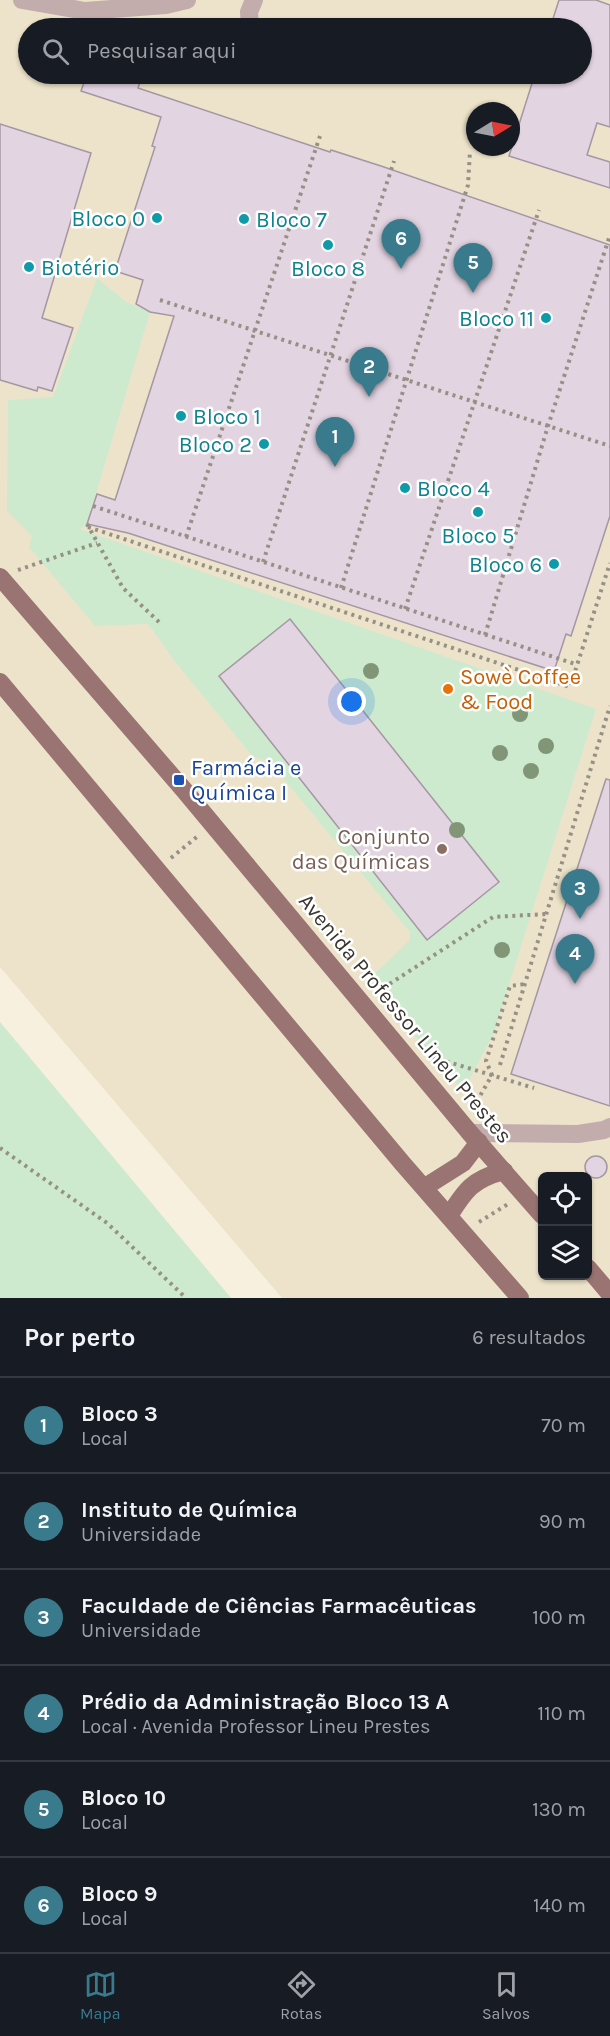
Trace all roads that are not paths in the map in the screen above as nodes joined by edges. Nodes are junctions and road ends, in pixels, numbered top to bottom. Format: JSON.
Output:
{"nodes":[{"id":1,"x":22,"y":0,"type":"edge"},
{"id":2,"x":187,"y":0,"type":"edge"},
{"id":3,"x":254,"y":0,"type":"edge"},
{"id":4,"x":249,"y":18,"type":"edge"},
{"id":5,"x":5,"y":575,"type":"edge"},
{"id":6,"x":0,"y":682,"type":"edge"},
{"id":7,"x":610,"y":1127,"type":"edge"},
{"id":8,"x":471,"y":1133,"type":"junction"},
{"id":9,"x":504,"y":1171,"type":"junction"},
{"id":10,"x":425,"y":1187,"type":"junction"},
{"id":11,"x":538,"y":1209,"type":"edge"},
{"id":12,"x":449,"y":1216,"type":"junction"},
{"id":13,"x":592,"y":1273,"type":"edge"},
{"id":14,"x":610,"y":1294,"type":"edge"},
{"id":15,"x":520,"y":1298,"type":"edge"}],
"edges":[{"from":1,"to":2,"type":"street"},
{"from":3,"to":4,"type":"street"},
{"from":5,"to":8,"type":"main road","name":"Avenida Professor Lineu Prestes"},
{"from":6,"to":10,"type":"main road"},
{"from":7,"to":8,"type":"street"},
{"from":8,"to":9,"type":"main road","name":"Avenida Professor Lineu Prestes"},
{"from":8,"to":10,"type":"main road"},
{"from":9,"to":11,"type":"main road","name":"Avenida Professor Lineu Prestes"},
{"from":9,"to":12,"type":"main road"},
{"from":10,"to":12,"type":"main road"},
{"from":12,"to":15,"type":"main road"},
{"from":13,"to":14,"type":"main road"}]}
